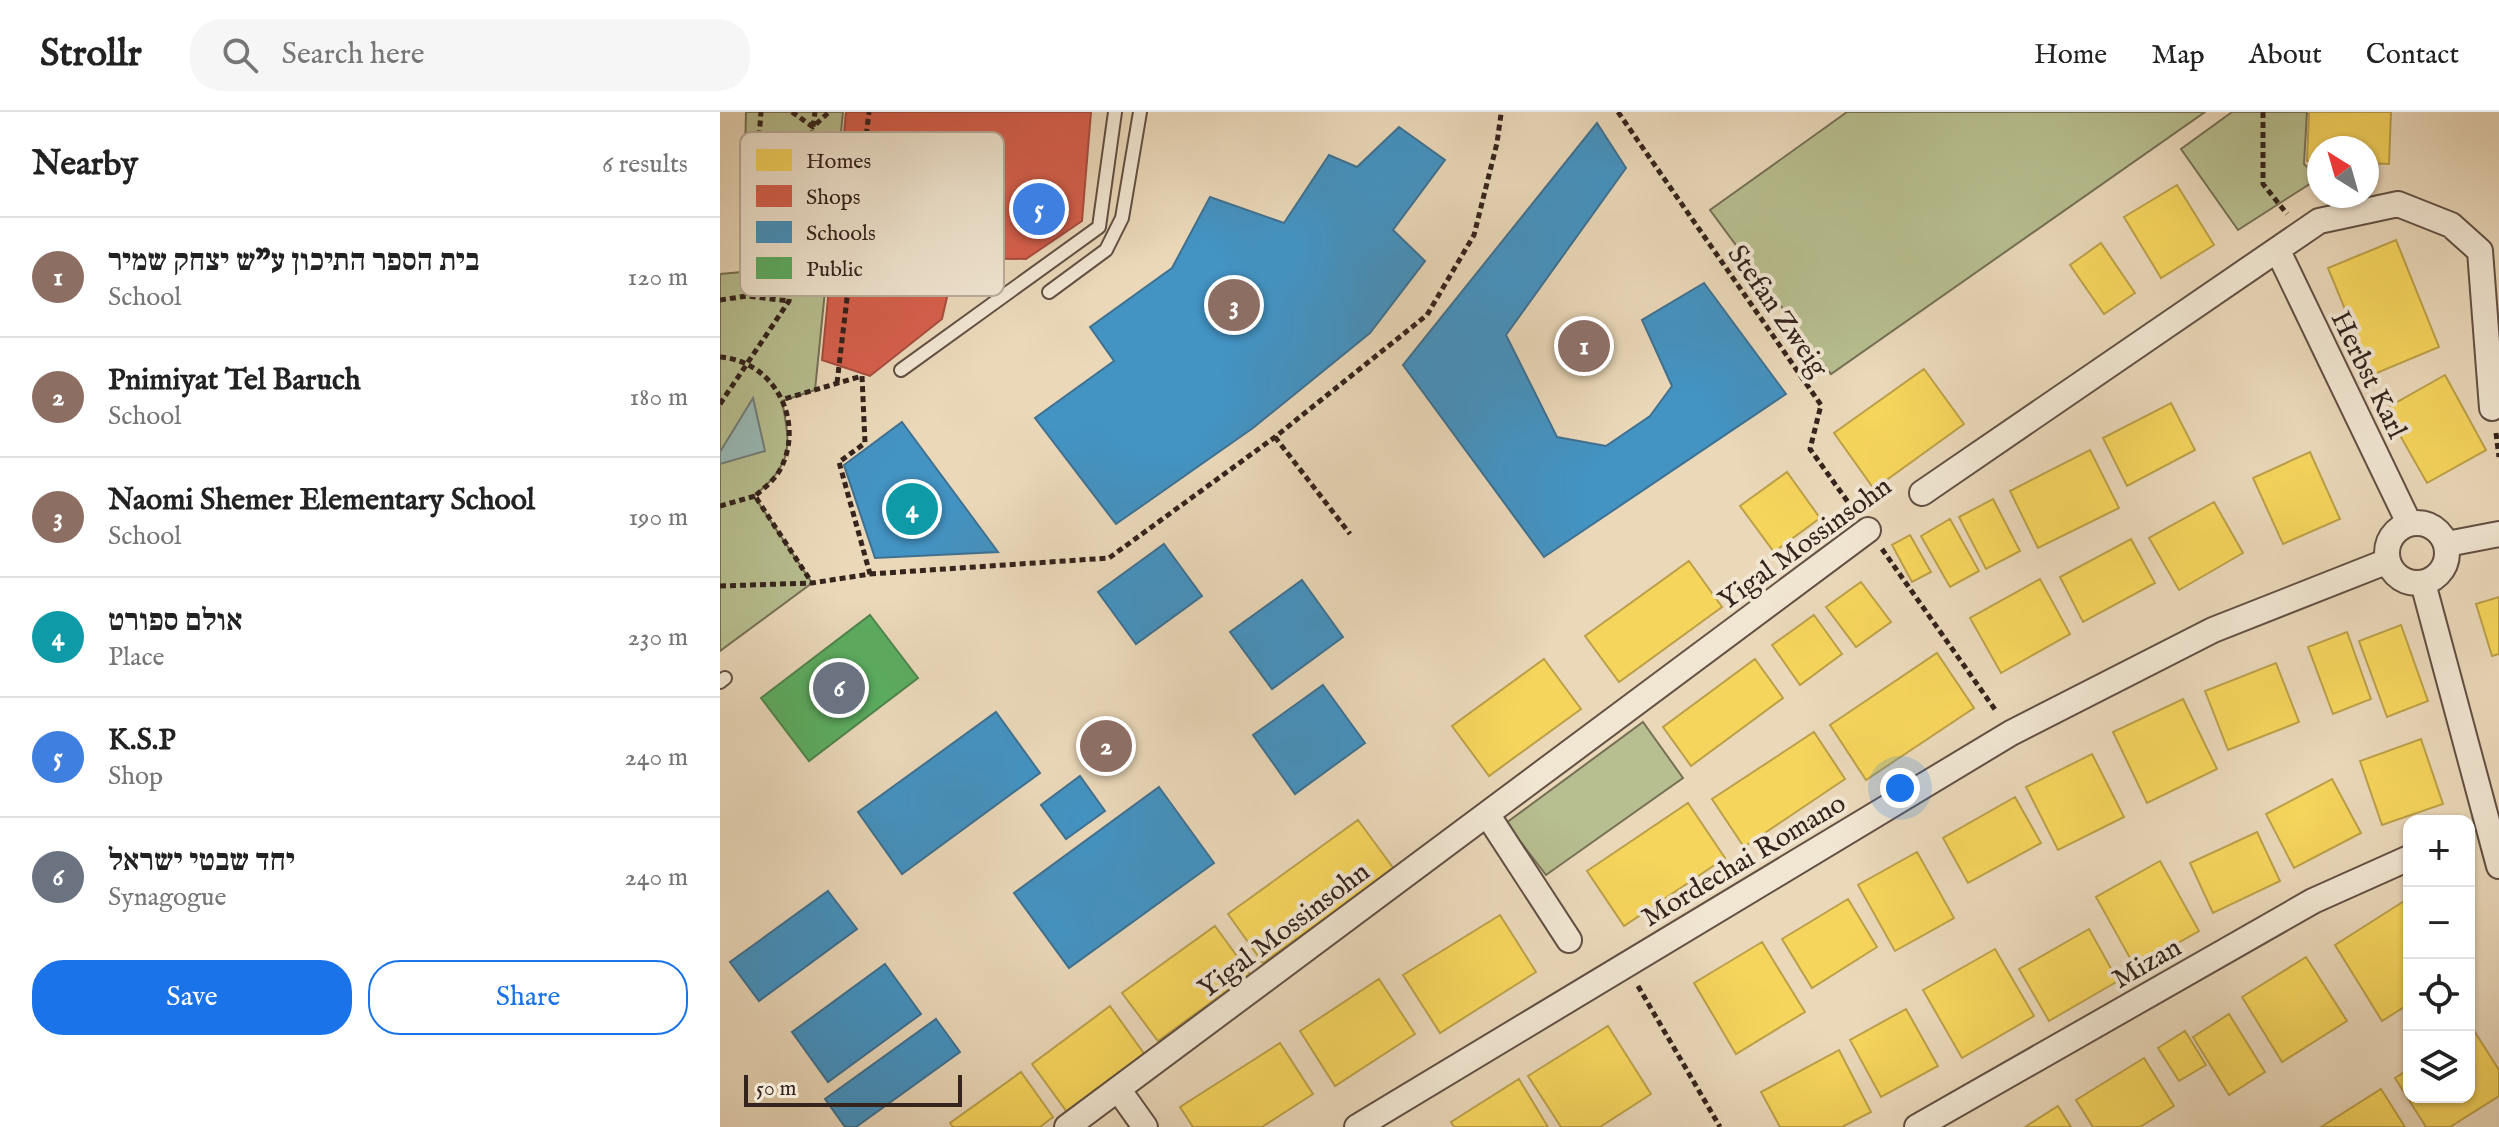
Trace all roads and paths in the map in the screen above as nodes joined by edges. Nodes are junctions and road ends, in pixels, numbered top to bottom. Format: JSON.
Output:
{"nodes":[{"id":1,"x":761,"y":112,"type":"edge"},
{"id":2,"x":792,"y":112,"type":"edge"},
{"id":3,"x":815,"y":112,"type":"edge"},
{"id":4,"x":829,"y":112,"type":"edge"},
{"id":5,"x":869,"y":112,"type":"edge"},
{"id":6,"x":1115,"y":112,"type":"edge"},
{"id":7,"x":1140,"y":112,"type":"edge"},
{"id":8,"x":1618,"y":112,"type":"edge"},
{"id":9,"x":2263,"y":112,"type":"edge"},
{"id":10,"x":1501,"y":114,"type":"dead end"},
{"id":11,"x":813,"y":127,"type":"junction"},
{"id":12,"x":760,"y":132,"type":"edge"},
{"id":13,"x":812,"y":132,"type":"edge"},
{"id":14,"x":867,"y":132,"type":"edge"},
{"id":15,"x":2302,"y":233,"type":"junction"},
{"id":16,"x":2278,"y":251,"type":"junction"},
{"id":17,"x":1049,"y":292,"type":"dead end"},
{"id":18,"x":747,"y":296,"type":"joint"},
{"id":19,"x":790,"y":296,"type":"edge"},
{"id":20,"x":847,"y":296,"type":"edge"},
{"id":21,"x":1003,"y":296,"type":"edge"},
{"id":22,"x":1004,"y":296,"type":"edge"},
{"id":23,"x":720,"y":300,"type":"edge"},
{"id":24,"x":789,"y":301,"type":"junction"},
{"id":25,"x":720,"y":357,"type":"edge"},
{"id":26,"x":746,"y":364,"type":"junction"},
{"id":27,"x":901,"y":370,"type":"dead end"},
{"id":28,"x":837,"y":383,"type":"junction"},
{"id":29,"x":784,"y":399,"type":"junction"},
{"id":30,"x":720,"y":404,"type":"edge"},
{"id":31,"x":2492,"y":408,"type":"dead end"},
{"id":32,"x":1275,"y":437,"type":"junction"},
{"id":33,"x":1922,"y":493,"type":"dead end"},
{"id":34,"x":755,"y":496,"type":"junction"},
{"id":35,"x":720,"y":506,"type":"edge"},
{"id":36,"x":2409,"y":523,"type":"junction"},
{"id":37,"x":1868,"y":530,"type":"junction"},
{"id":38,"x":1350,"y":534,"type":"dead end"},
{"id":39,"x":2499,"y":534,"type":"edge"},
{"id":40,"x":2447,"y":544,"type":"junction"},
{"id":41,"x":2388,"y":561,"type":"junction"},
{"id":42,"x":870,"y":574,"type":"junction"},
{"id":43,"x":812,"y":583,"type":"junction"},
{"id":44,"x":2423,"y":583,"type":"junction"},
{"id":45,"x":720,"y":586,"type":"edge"},
{"id":46,"x":2011,"y":733,"type":"junction"},
{"id":47,"x":1487,"y":814,"type":"junction"},
{"id":48,"x":2479,"y":827,"type":"edge"},
{"id":49,"x":2403,"y":861,"type":"edge"},
{"id":50,"x":2499,"y":866,"type":"edge"},
{"id":51,"x":1569,"y":940,"type":"dead end"},
{"id":52,"x":1626,"y":965,"type":"junction"},
{"id":53,"x":1118,"y":1089,"type":"junction"},
{"id":54,"x":1067,"y":1127,"type":"edge"},
{"id":55,"x":1145,"y":1127,"type":"edge"},
{"id":56,"x":1357,"y":1127,"type":"edge"},
{"id":57,"x":1720,"y":1127,"type":"edge"},
{"id":58,"x":1917,"y":1127,"type":"edge"}],
"edges":[{"from":1,"to":12,"type":"path"},
{"from":2,"to":11,"type":"path"},
{"from":3,"to":11,"type":"path"},
{"from":4,"to":11,"type":"path"},
{"from":5,"to":14,"type":"path"},
{"from":6,"to":22,"type":"lane"},
{"from":7,"to":17,"type":"lane"},
{"from":8,"to":37,"type":"path","name":"Stefan Zweig"},
{"from":9,"to":15,"type":"path"},
{"from":10,"to":32,"type":"path"},
{"from":11,"to":13,"type":"path"},
{"from":15,"to":16,"type":"street","name":"Yigal Mossinsohn"},
{"from":15,"to":31,"type":"street","name":"Yigal Mossinsohn"},
{"from":16,"to":33,"type":"street","name":"Yigal Mossinsohn"},
{"from":16,"to":36,"type":"street","name":"Herbst Karl"},
{"from":18,"to":23,"type":"path"},
{"from":18,"to":24,"type":"path"},
{"from":19,"to":24,"type":"path"},
{"from":20,"to":28,"type":"path"},
{"from":21,"to":27,"type":"lane"},
{"from":24,"to":26,"type":"path"},
{"from":25,"to":26,"type":"path"},
{"from":26,"to":29,"type":"path"},
{"from":26,"to":30,"type":"path"},
{"from":28,"to":29,"type":"path"},
{"from":28,"to":42,"type":"path"},
{"from":29,"to":34,"type":"path"},
{"from":32,"to":38,"type":"path"},
{"from":32,"to":42,"type":"path"},
{"from":34,"to":35,"type":"path"},
{"from":34,"to":43,"type":"path"},
{"from":36,"to":40,"type":"street"},
{"from":36,"to":41,"type":"street"},
{"from":37,"to":46,"type":"path","name":"Stefan Zweig"},
{"from":37,"to":47,"type":"street","name":"Yigal Mossinsohn"},
{"from":39,"to":40,"type":"street"},
{"from":40,"to":44,"type":"street"},
{"from":41,"to":44,"type":"street"},
{"from":41,"to":46,"type":"street","name":"Mordechai Romano"},
{"from":42,"to":43,"type":"path"},
{"from":43,"to":45,"type":"path"},
{"from":44,"to":48,"type":"street"},
{"from":46,"to":52,"type":"street","name":"Mordechai Romano"},
{"from":47,"to":51,"type":"street"},
{"from":47,"to":53,"type":"street","name":"Yigal Mossinsohn"},
{"from":48,"to":50,"type":"street"},
{"from":49,"to":58,"type":"street","name":"Mizan"},
{"from":52,"to":56,"type":"street","name":"Mordechai Romano"},
{"from":52,"to":57,"type":"path"},
{"from":53,"to":54,"type":"street","name":"Yigal Mossinsohn"},
{"from":53,"to":55,"type":"street"}]}
